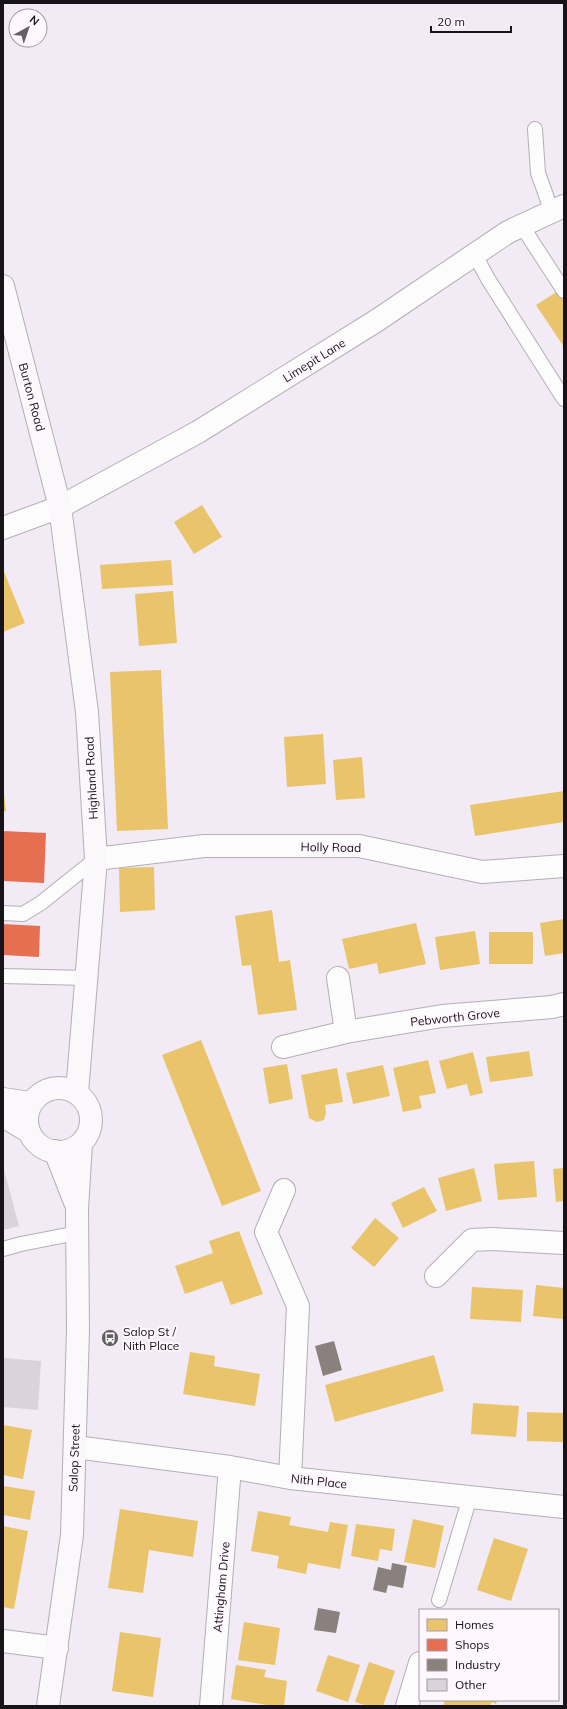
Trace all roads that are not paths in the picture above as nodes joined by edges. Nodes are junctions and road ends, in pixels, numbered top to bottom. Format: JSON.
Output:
{"nodes":[{"id":1,"x":535,"y":129,"type":"dead end"},
{"id":2,"x":558,"y":209,"type":"edge"},
{"id":3,"x":522,"y":226,"type":"junction"},
{"id":4,"x":475,"y":255,"type":"junction"},
{"id":5,"x":3,"y":286,"type":"edge"},
{"id":6,"x":564,"y":291,"type":"edge"},
{"id":7,"x":564,"y":399,"type":"edge"},
{"id":8,"x":60,"y":508,"type":"junction"},
{"id":9,"x":3,"y":528,"type":"edge"},
{"id":10,"x":96,"y":859,"type":"junction"},
{"id":11,"x":564,"y":866,"type":"edge"},
{"id":12,"x":3,"y":913,"type":"edge"},
{"id":13,"x":3,"y":976,"type":"edge"},
{"id":14,"x":87,"y":978,"type":"junction"},
{"id":15,"x":338,"y":978,"type":"dead end"},
{"id":16,"x":564,"y":1004,"type":"edge"},
{"id":17,"x":346,"y":1032,"type":"junction"},
{"id":18,"x":283,"y":1047,"type":"dead end"},
{"id":19,"x":69,"y":1090,"type":"junction"},
{"id":20,"x":3,"y":1099,"type":"edge"},
{"id":21,"x":30,"y":1103,"type":"junction"},
{"id":22,"x":3,"y":1116,"type":"edge"},
{"id":23,"x":28,"y":1131,"type":"junction"},
{"id":24,"x":81,"y":1144,"type":"junction"},
{"id":25,"x":55,"y":1151,"type":"junction"},
{"id":26,"x":284,"y":1190,"type":"dead end"},
{"id":27,"x":77,"y":1209,"type":"junction"},
{"id":28,"x":77,"y":1233,"type":"junction"},
{"id":29,"x":564,"y":1243,"type":"edge"},
{"id":30,"x":3,"y":1249,"type":"edge"},
{"id":31,"x":436,"y":1276,"type":"dead end"},
{"id":32,"x":75,"y":1447,"type":"junction"},
{"id":33,"x":230,"y":1467,"type":"junction"},
{"id":34,"x":290,"y":1478,"type":"junction"},
{"id":35,"x":470,"y":1497,"type":"junction"},
{"id":36,"x":564,"y":1507,"type":"edge"},
{"id":37,"x":438,"y":1600,"type":"dead end"},
{"id":38,"x":3,"y":1641,"type":"edge"},
{"id":39,"x":57,"y":1648,"type":"junction"},
{"id":40,"x":419,"y":1666,"type":"edge"},
{"id":41,"x":48,"y":1706,"type":"edge"},
{"id":42,"x":211,"y":1706,"type":"edge"},
{"id":43,"x":407,"y":1706,"type":"edge"}],
"edges":[{"from":1,"to":2,"type":"lane"},
{"from":2,"to":3,"type":"street","name":"Limepit Lane"},
{"from":3,"to":4,"type":"street","name":"Limepit Lane"},
{"from":3,"to":6,"type":"lane"},
{"from":4,"to":7,"type":"lane"},
{"from":4,"to":8,"type":"street","name":"Limepit Lane"},
{"from":5,"to":8,"type":"main road","name":"Burton Road"},
{"from":8,"to":9,"type":"street","name":"Limepit Lane"},
{"from":8,"to":10,"type":"main road","name":"Highland Road"},
{"from":10,"to":11,"type":"street","name":"Holly Road"},
{"from":10,"to":12,"type":"lane"},
{"from":10,"to":14,"type":"main road","name":"Highland Road"},
{"from":13,"to":14,"type":"lane"},
{"from":14,"to":19,"type":"main road","name":"Highland Road"},
{"from":15,"to":17,"type":"street"},
{"from":16,"to":17,"type":"street","name":"Pebworth Grove"},
{"from":17,"to":18,"type":"street","name":"Pebworth Grove"},
{"from":19,"to":21,"type":"main road"},
{"from":19,"to":24,"type":"main road"},
{"from":20,"to":21,"type":"main road"},
{"from":21,"to":23,"type":"main road"},
{"from":22,"to":23,"type":"main road"},
{"from":23,"to":25,"type":"main road"},
{"from":24,"to":25,"type":"main road"},
{"from":24,"to":27,"type":"main road","name":"Salop Street"},
{"from":25,"to":27,"type":"main road","name":"Salop Street"},
{"from":26,"to":34,"type":"street"},
{"from":27,"to":28,"type":"main road","name":"Salop Street"},
{"from":28,"to":30,"type":"lane"},
{"from":28,"to":32,"type":"main road","name":"Salop Street"},
{"from":29,"to":31,"type":"street"},
{"from":32,"to":33,"type":"street","name":"Nith Place"},
{"from":32,"to":39,"type":"main road","name":"Salop Street"},
{"from":33,"to":34,"type":"street","name":"Nith Place"},
{"from":33,"to":42,"type":"street","name":"Attingham Drive"},
{"from":34,"to":35,"type":"street","name":"Nith Place"},
{"from":35,"to":36,"type":"street","name":"Nith Place"},
{"from":35,"to":37,"type":"lane"},
{"from":38,"to":39,"type":"street"},
{"from":39,"to":41,"type":"main road","name":"Salop Street"},
{"from":40,"to":43,"type":"street"}]}
